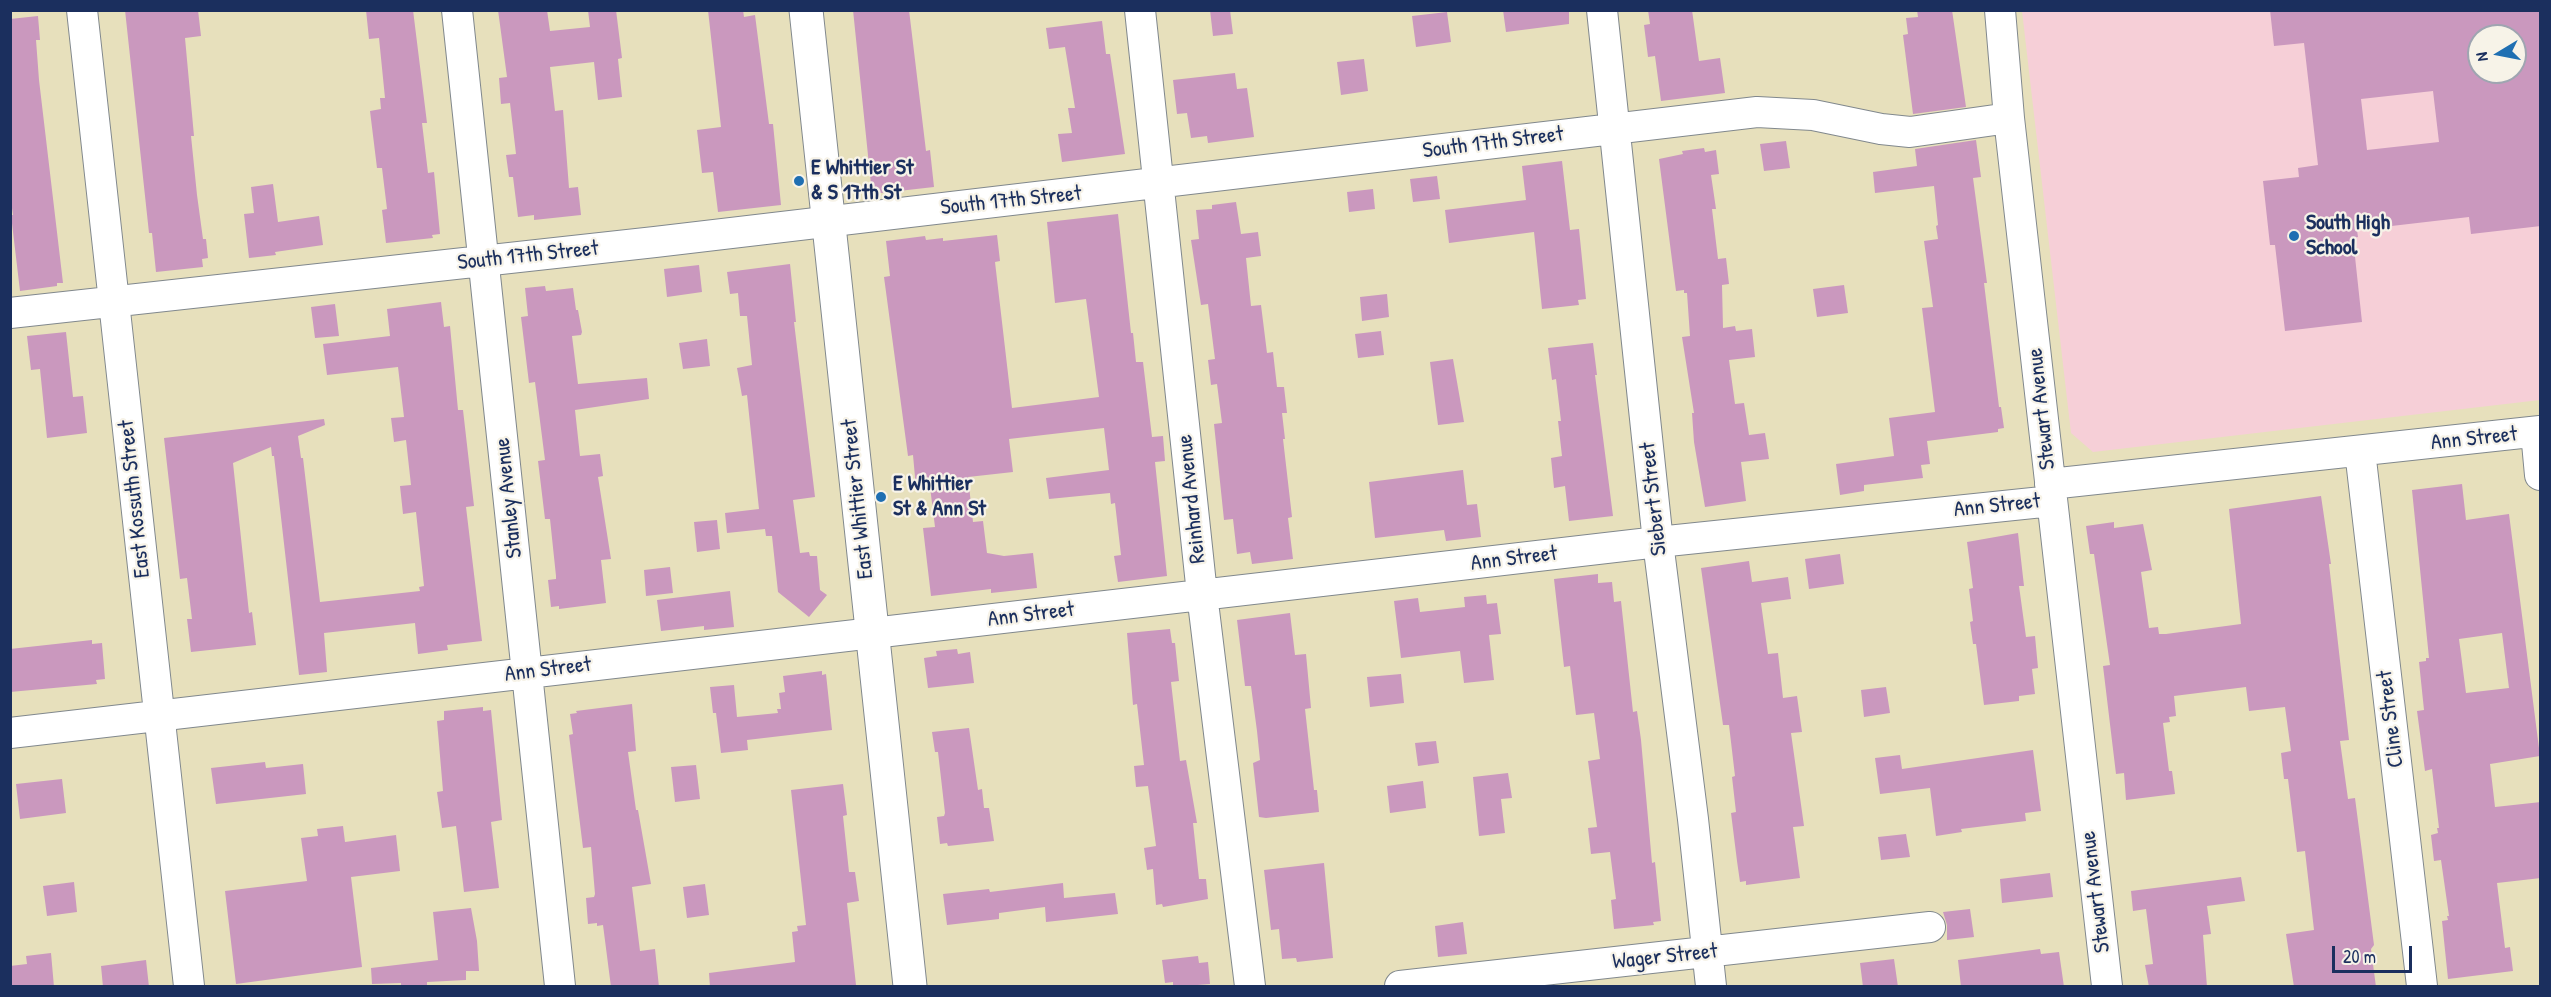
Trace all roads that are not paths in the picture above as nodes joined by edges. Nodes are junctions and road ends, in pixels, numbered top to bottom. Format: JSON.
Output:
{"nodes":[{"id":1,"x":82,"y":10,"type":"edge"},
{"id":2,"x":457,"y":10,"type":"edge"},
{"id":3,"x":806,"y":10,"type":"edge"},
{"id":4,"x":1140,"y":10,"type":"edge"},
{"id":5,"x":1602,"y":10,"type":"edge"},
{"id":6,"x":2000,"y":10,"type":"edge"},
{"id":7,"x":2009,"y":118,"type":"junction"},
{"id":8,"x":1615,"y":129,"type":"junction"},
{"id":9,"x":1160,"y":184,"type":"junction"},
{"id":10,"x":828,"y":221,"type":"junction"},
{"id":11,"x":484,"y":260,"type":"junction"},
{"id":12,"x":113,"y":301,"type":"junction"},
{"id":13,"x":10,"y":313,"type":"edge"},
{"id":14,"x":2538,"y":431,"type":"edge"},
{"id":15,"x":2360,"y":451,"type":"junction"},
{"id":16,"x":2541,"y":475,"type":"edge"},
{"id":17,"x":2051,"y":493,"type":"junction"},
{"id":18,"x":1658,"y":542,"type":"junction"},
{"id":19,"x":1202,"y":594,"type":"junction"},
{"id":20,"x":872,"y":633,"type":"junction"},
{"id":21,"x":528,"y":672,"type":"junction"},
{"id":22,"x":158,"y":716,"type":"junction"},
{"id":23,"x":10,"y":733,"type":"edge"},
{"id":24,"x":1930,"y":927,"type":"dead end"},
{"id":25,"x":1707,"y":952,"type":"junction"},
{"id":26,"x":189,"y":987,"type":"edge"},
{"id":27,"x":560,"y":987,"type":"edge"},
{"id":28,"x":910,"y":987,"type":"edge"},
{"id":29,"x":1250,"y":987,"type":"edge"},
{"id":30,"x":1400,"y":987,"type":"edge"},
{"id":31,"x":1711,"y":987,"type":"edge"},
{"id":32,"x":2107,"y":987,"type":"edge"},
{"id":33,"x":2422,"y":987,"type":"edge"}],
"edges":[{"from":1,"to":12,"type":"street","name":"East Kossuth Street"},
{"from":2,"to":11,"type":"street","name":"Stanley Avenue"},
{"from":3,"to":10,"type":"street","name":"East Whittier Street"},
{"from":4,"to":9,"type":"street","name":"Reinhard Avenue"},
{"from":5,"to":8,"type":"street","name":"Siebert Street"},
{"from":6,"to":7,"type":"street","name":"Stewart Avenue"},
{"from":7,"to":8,"type":"street","name":"South 17th Street"},
{"from":7,"to":17,"type":"street","name":"Stewart Avenue"},
{"from":8,"to":9,"type":"street","name":"South 17th Street"},
{"from":8,"to":18,"type":"street","name":"Siebert Street"},
{"from":9,"to":10,"type":"street","name":"South 17th Street"},
{"from":9,"to":19,"type":"street","name":"Reinhard Avenue"},
{"from":10,"to":11,"type":"street","name":"South 17th Street"},
{"from":10,"to":20,"type":"street","name":"East Whittier Street"},
{"from":11,"to":12,"type":"street","name":"South 17th Street"},
{"from":11,"to":21,"type":"street","name":"Stanley Avenue"},
{"from":12,"to":13,"type":"street","name":"South 17th Street"},
{"from":12,"to":22,"type":"street","name":"East Kossuth Street"},
{"from":14,"to":15,"type":"street","name":"Ann Street"},
{"from":14,"to":16,"type":"street"},
{"from":15,"to":17,"type":"street","name":"Ann Street"},
{"from":15,"to":33,"type":"street","name":"Cline Street"},
{"from":17,"to":18,"type":"street","name":"Ann Street"},
{"from":17,"to":32,"type":"street","name":"Stewart Avenue"},
{"from":18,"to":19,"type":"street","name":"Ann Street"},
{"from":18,"to":25,"type":"street","name":"Siebert Street"},
{"from":19,"to":20,"type":"street","name":"Ann Street"},
{"from":19,"to":29,"type":"street","name":"Reinhard Avenue"},
{"from":20,"to":21,"type":"street","name":"Ann Street"},
{"from":20,"to":28,"type":"street","name":"East Whittier Street"},
{"from":21,"to":22,"type":"street","name":"Ann Street"},
{"from":21,"to":27,"type":"street","name":"Stanley Avenue"},
{"from":22,"to":23,"type":"street","name":"Ann Street"},
{"from":22,"to":26,"type":"street","name":"East Kossuth Street"},
{"from":24,"to":25,"type":"street","name":"Wager Street"},
{"from":25,"to":30,"type":"street","name":"Wager Street"},
{"from":25,"to":31,"type":"street","name":"Siebert Street"}]}
